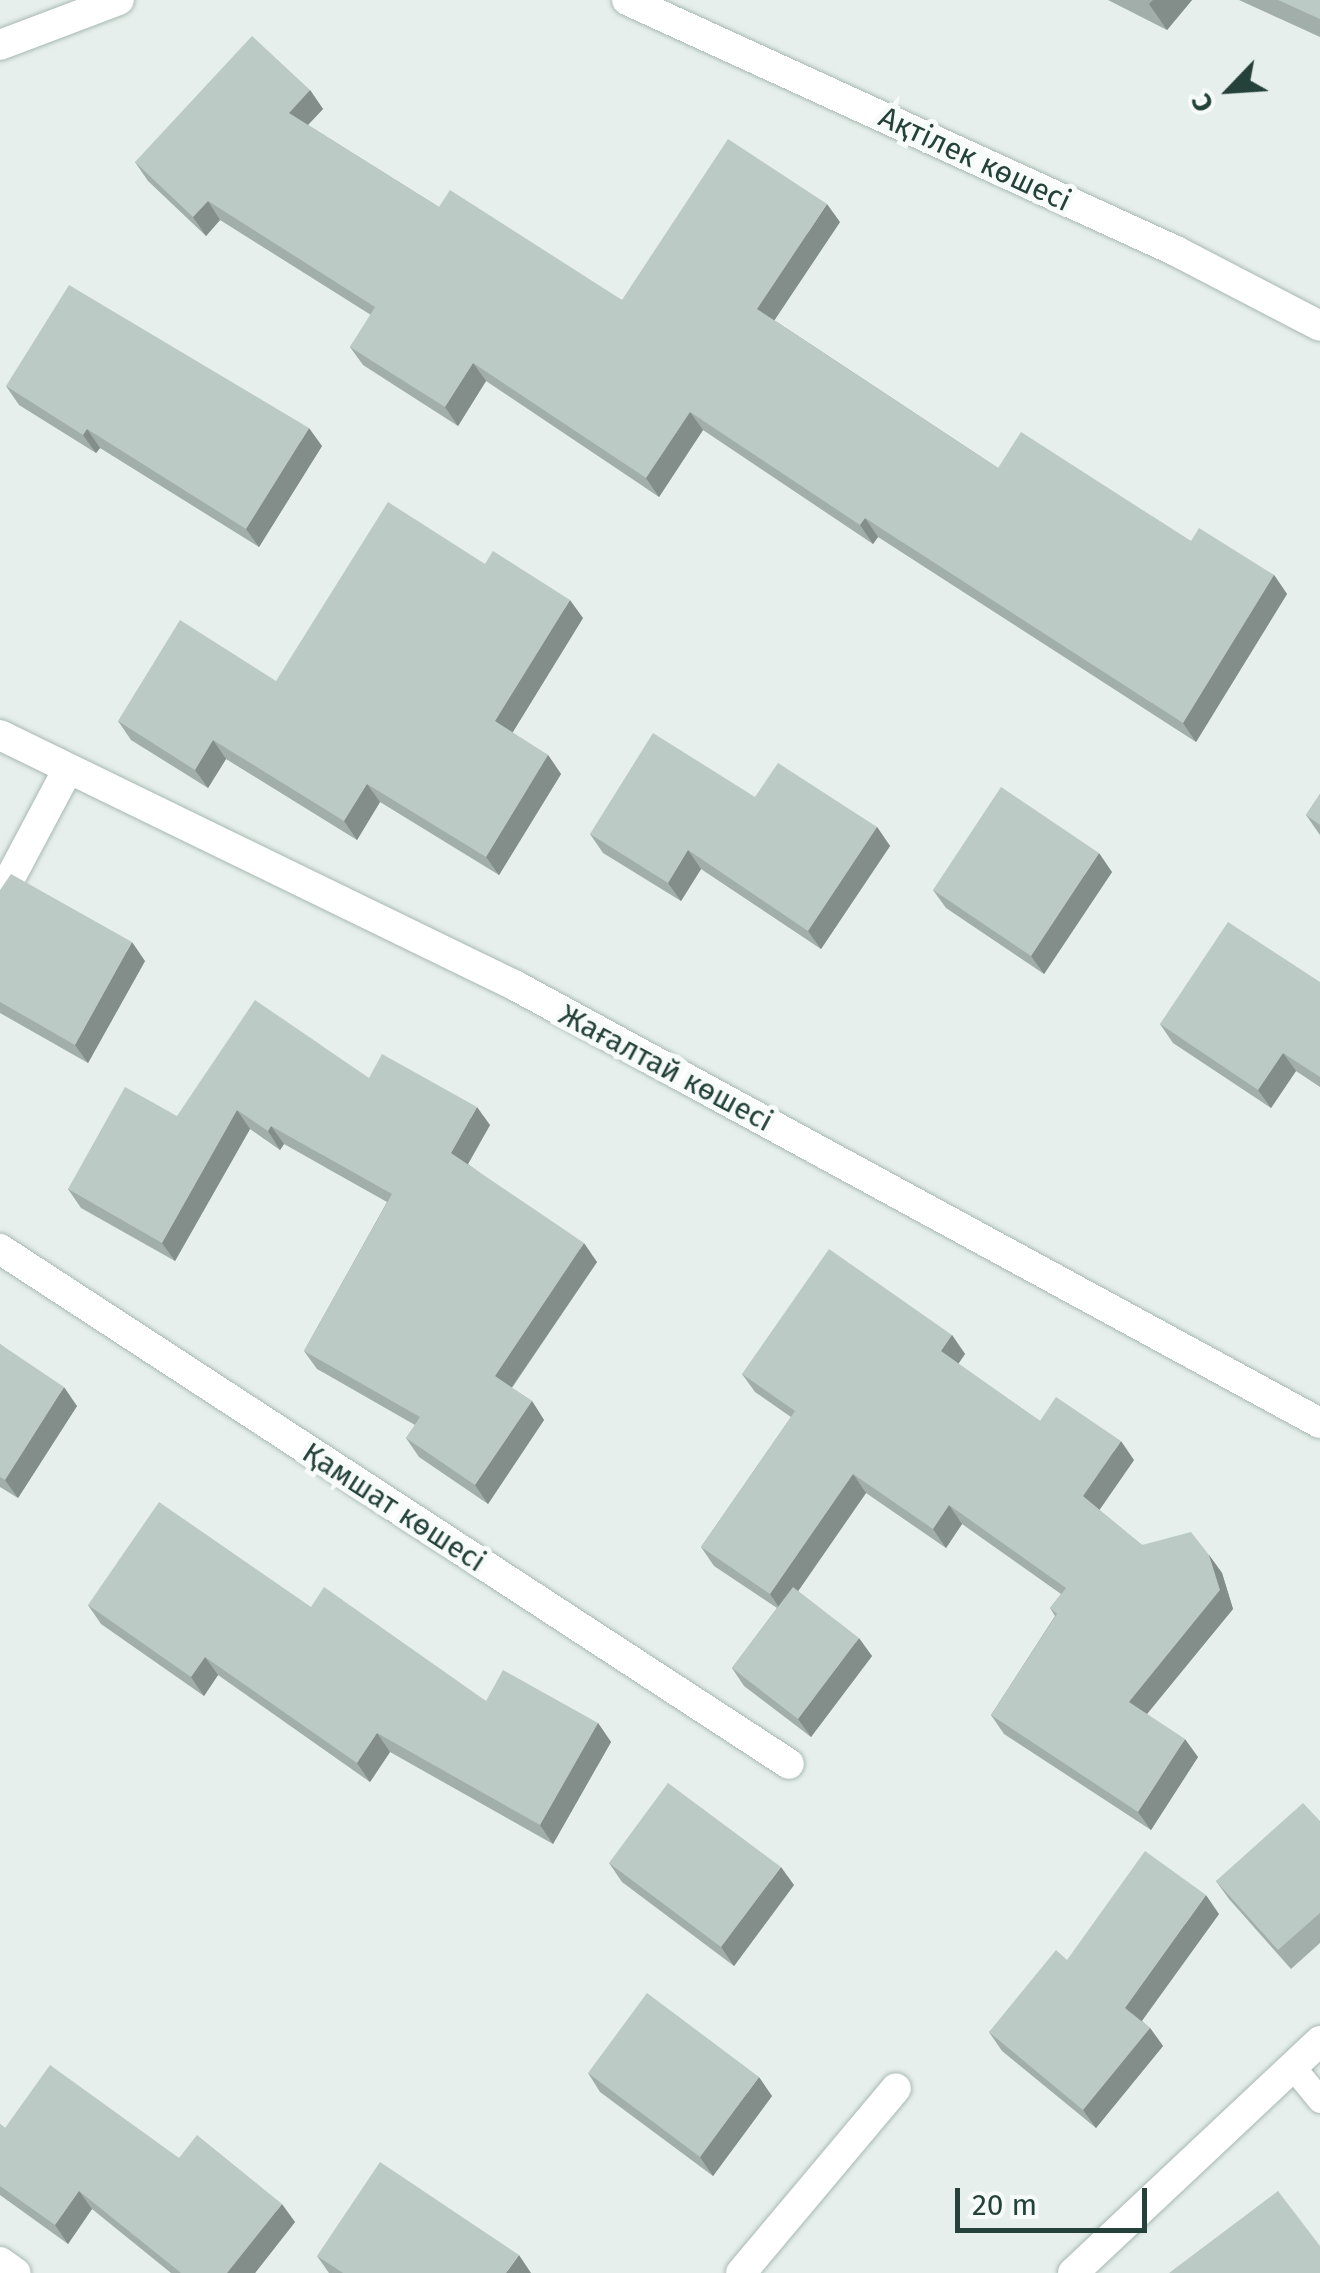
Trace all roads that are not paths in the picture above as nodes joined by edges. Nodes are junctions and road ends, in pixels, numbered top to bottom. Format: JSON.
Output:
{"nodes":[{"id":1,"x":119,"y":0,"type":"edge"},
{"id":2,"x":627,"y":0,"type":"edge"},
{"id":3,"x":68,"y":8,"type":"edge"},
{"id":4,"x":0,"y":44,"type":"edge"},
{"id":5,"x":1320,"y":326,"type":"edge"},
{"id":6,"x":0,"y":736,"type":"edge"},
{"id":7,"x":68,"y":768,"type":"junction"},
{"id":8,"x":0,"y":897,"type":"edge"},
{"id":9,"x":0,"y":1249,"type":"edge"},
{"id":10,"x":1320,"y":1423,"type":"edge"},
{"id":11,"x":789,"y":1764,"type":"dead end"},
{"id":12,"x":1320,"y":2040,"type":"edge"},
{"id":13,"x":1292,"y":2066,"type":"junction"},
{"id":14,"x":896,"y":2088,"type":"dead end"},
{"id":15,"x":1320,"y":2100,"type":"edge"},
{"id":16,"x":0,"y":2262,"type":"edge"},
{"id":17,"x":16,"y":2273,"type":"edge"},
{"id":18,"x":741,"y":2273,"type":"edge"},
{"id":19,"x":1074,"y":2273,"type":"edge"}],
"edges":[{"from":1,"to":3,"type":"street"},
{"from":2,"to":5,"type":"street","name":"Ақтілек көшесі"},
{"from":3,"to":4,"type":"street"},
{"from":6,"to":7,"type":"street","name":"Жағалтай көшесі"},
{"from":7,"to":8,"type":"street"},
{"from":7,"to":10,"type":"street","name":"Жағалтай көшесі"},
{"from":9,"to":11,"type":"street","name":"Қамшат көшесі"},
{"from":12,"to":13,"type":"street"},
{"from":13,"to":15,"type":"lane"},
{"from":13,"to":19,"type":"street"},
{"from":14,"to":18,"type":"street"},
{"from":16,"to":17,"type":"street"}]}
